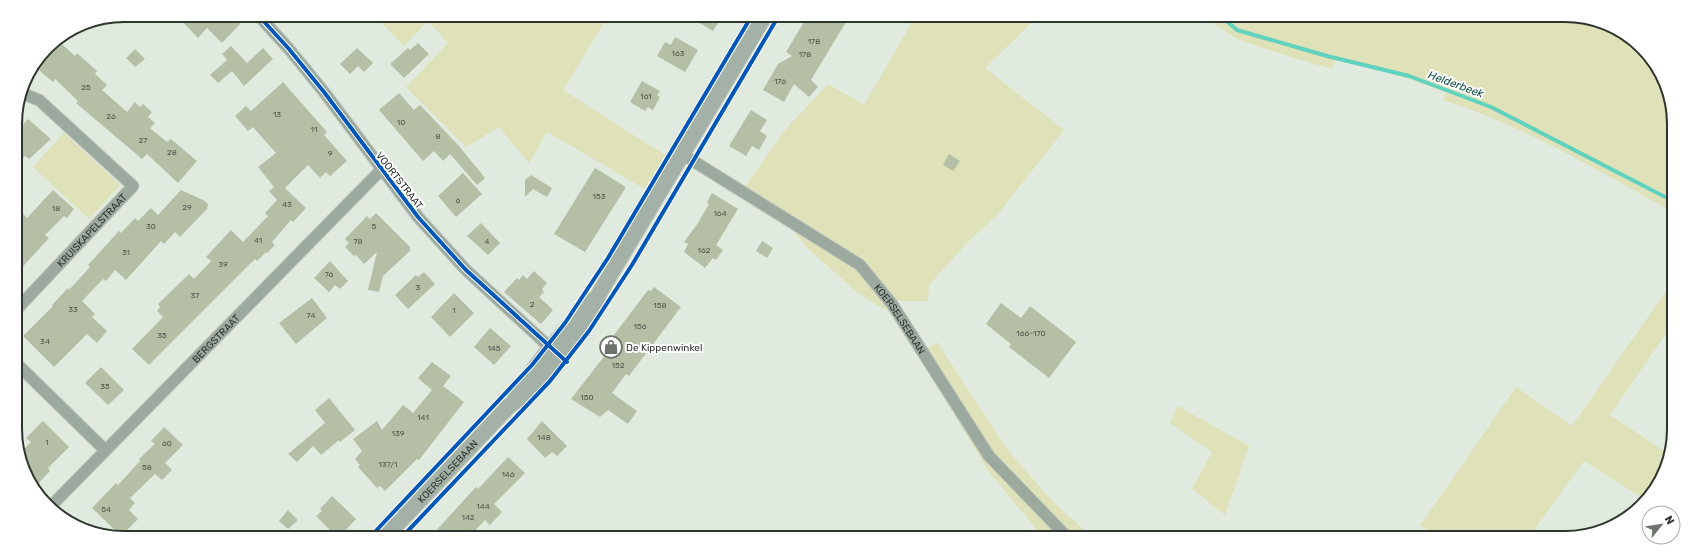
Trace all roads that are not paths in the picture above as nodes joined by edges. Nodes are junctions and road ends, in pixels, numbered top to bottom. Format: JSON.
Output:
{"nodes":[{"id":1,"x":264,"y":22,"type":"edge"},
{"id":2,"x":761,"y":22,"type":"edge"},
{"id":3,"x":26,"y":95,"type":"edge"},
{"id":4,"x":682,"y":154,"type":"junction"},
{"id":5,"x":381,"y":170,"type":"junction"},
{"id":6,"x":22,"y":304,"type":"edge"},
{"id":7,"x":556,"y":353,"type":"junction"},
{"id":8,"x":22,"y":369,"type":"edge"},
{"id":9,"x":105,"y":450,"type":"junction"},
{"id":10,"x":54,"y":503,"type":"edge"},
{"id":11,"x":391,"y":531,"type":"edge"},
{"id":12,"x":1061,"y":531,"type":"edge"}],
"edges":[{"from":1,"to":5,"type":"street","name":"VOORTSTRAAT"},
{"from":2,"to":4,"type":"street","name":"KOERSELSEBAAN"},
{"from":3,"to":6,"type":"street","name":"KRUISKAPELSTRAAT"},
{"from":4,"to":7,"type":"street","name":"KOERSELSEBAAN"},
{"from":4,"to":12,"type":"street","name":"KOERSELSEBAAN"},
{"from":5,"to":7,"type":"street","name":"VOORTSTRAAT"},
{"from":5,"to":9,"type":"street","name":"BERGSTRAAT"},
{"from":7,"to":11,"type":"street","name":"KOERSELSEBAAN"},
{"from":8,"to":9,"type":"street"},
{"from":9,"to":10,"type":"street","name":"BERGSTRAAT"}]}
